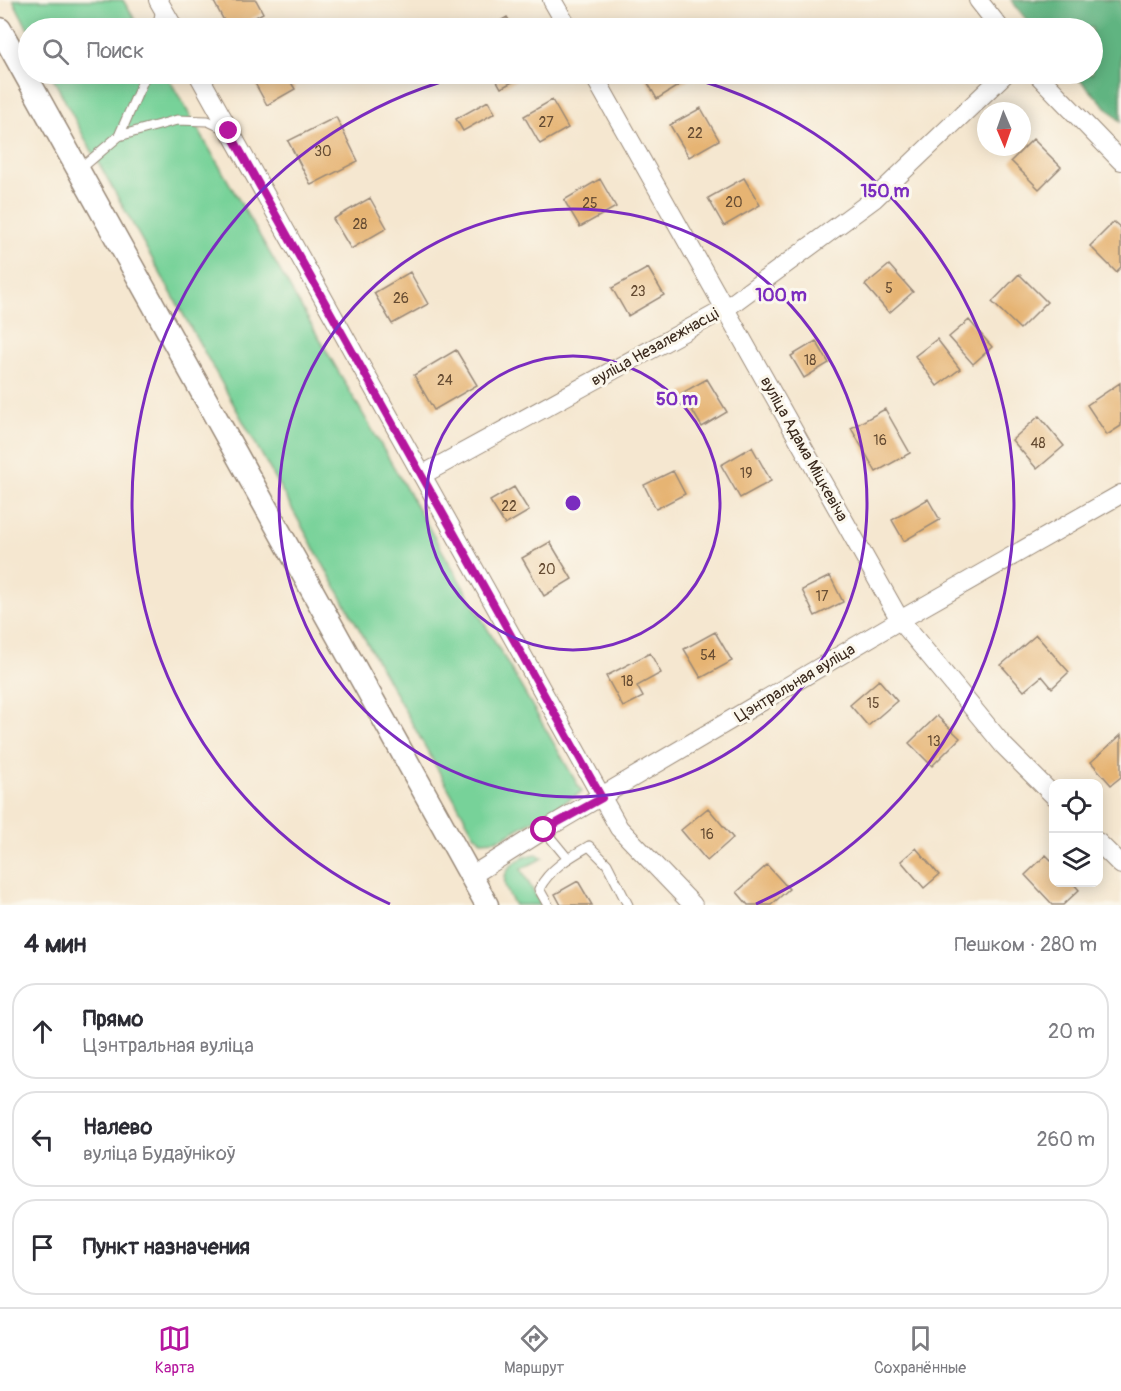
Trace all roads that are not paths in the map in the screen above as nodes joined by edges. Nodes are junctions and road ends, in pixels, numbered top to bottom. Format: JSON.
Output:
{"nodes":[{"id":1,"x":552,"y":0,"type":"edge"},
{"id":2,"x":978,"y":0,"type":"edge"},
{"id":3,"x":160,"y":3,"type":"edge"},
{"id":4,"x":158,"y":18,"type":"edge"},
{"id":5,"x":168,"y":18,"type":"edge"},
{"id":6,"x":562,"y":18,"type":"edge"},
{"id":7,"x":992,"y":18,"type":"edge"},
{"id":8,"x":0,"y":29,"type":"edge"},
{"id":9,"x":18,"y":62,"type":"edge"},
{"id":10,"x":30,"y":84,"type":"edge"},
{"id":11,"x":142,"y":84,"type":"edge"},
{"id":12,"x":203,"y":84,"type":"edge"},
{"id":13,"x":599,"y":84,"type":"edge"},
{"id":14,"x":995,"y":84,"type":"edge"},
{"id":15,"x":1047,"y":84,"type":"edge"},
{"id":16,"x":229,"y":131,"type":"junction"},
{"id":17,"x":119,"y":136,"type":"junction"},
{"id":18,"x":1121,"y":161,"type":"edge"},
{"id":19,"x":78,"y":170,"type":"junction"},
{"id":20,"x":725,"y":309,"type":"junction"},
{"id":21,"x":422,"y":475,"type":"junction"},
{"id":22,"x":1121,"y":494,"type":"edge"},
{"id":23,"x":900,"y":620,"type":"junction"},
{"id":24,"x":1049,"y":792,"type":"edge"},
{"id":25,"x":602,"y":798,"type":"junction"},
{"id":26,"x":544,"y":830,"type":"junction"},
{"id":27,"x":1103,"y":847,"type":"edge"},
{"id":28,"x":568,"y":859,"type":"junction"},
{"id":29,"x":1121,"y":865,"type":"edge"},
{"id":30,"x":471,"y":876,"type":"junction"},
{"id":31,"x":488,"y":905,"type":"edge"},
{"id":32,"x":548,"y":905,"type":"edge"},
{"id":33,"x":628,"y":905,"type":"edge"},
{"id":34,"x":693,"y":905,"type":"edge"}],
"edges":[{"from":1,"to":6,"type":"street"},
{"from":2,"to":7,"type":"street"},
{"from":3,"to":4,"type":"lane"},
{"from":3,"to":5,"type":"street"},
{"from":8,"to":9,"type":"street"},
{"from":10,"to":19,"type":"street"},
{"from":11,"to":17,"type":"lane"},
{"from":12,"to":16,"type":"street"},
{"from":13,"to":20,"type":"street","name":"вуліца Адама Міцкевіча"},
{"from":14,"to":20,"type":"street","name":"вуліца Незалежнасці"},
{"from":15,"to":18,"type":"street"},
{"from":16,"to":17,"type":"lane"},
{"from":16,"to":21,"type":"street"},
{"from":17,"to":19,"type":"lane"},
{"from":19,"to":30,"type":"street"},
{"from":20,"to":21,"type":"street","name":"вуліца Незалежнасці"},
{"from":20,"to":23,"type":"street","name":"вуліца Адама Міцкевіча"},
{"from":21,"to":25,"type":"street"},
{"from":22,"to":23,"type":"street","name":"Цэнтральная вуліца"},
{"from":23,"to":24,"type":"street","name":"вуліца Адама Міцкевіча"},
{"from":23,"to":25,"type":"street","name":"Цэнтральная вуліца"},
{"from":25,"to":26,"type":"street","name":"Цэнтральная вуліца"},
{"from":25,"to":34,"type":"street"},
{"from":26,"to":28,"type":"lane"},
{"from":26,"to":30,"type":"street","name":"Цэнтральная вуліца"},
{"from":27,"to":29,"type":"street"},
{"from":28,"to":32,"type":"lane"},
{"from":28,"to":33,"type":"lane"},
{"from":30,"to":31,"type":"street"}]}
